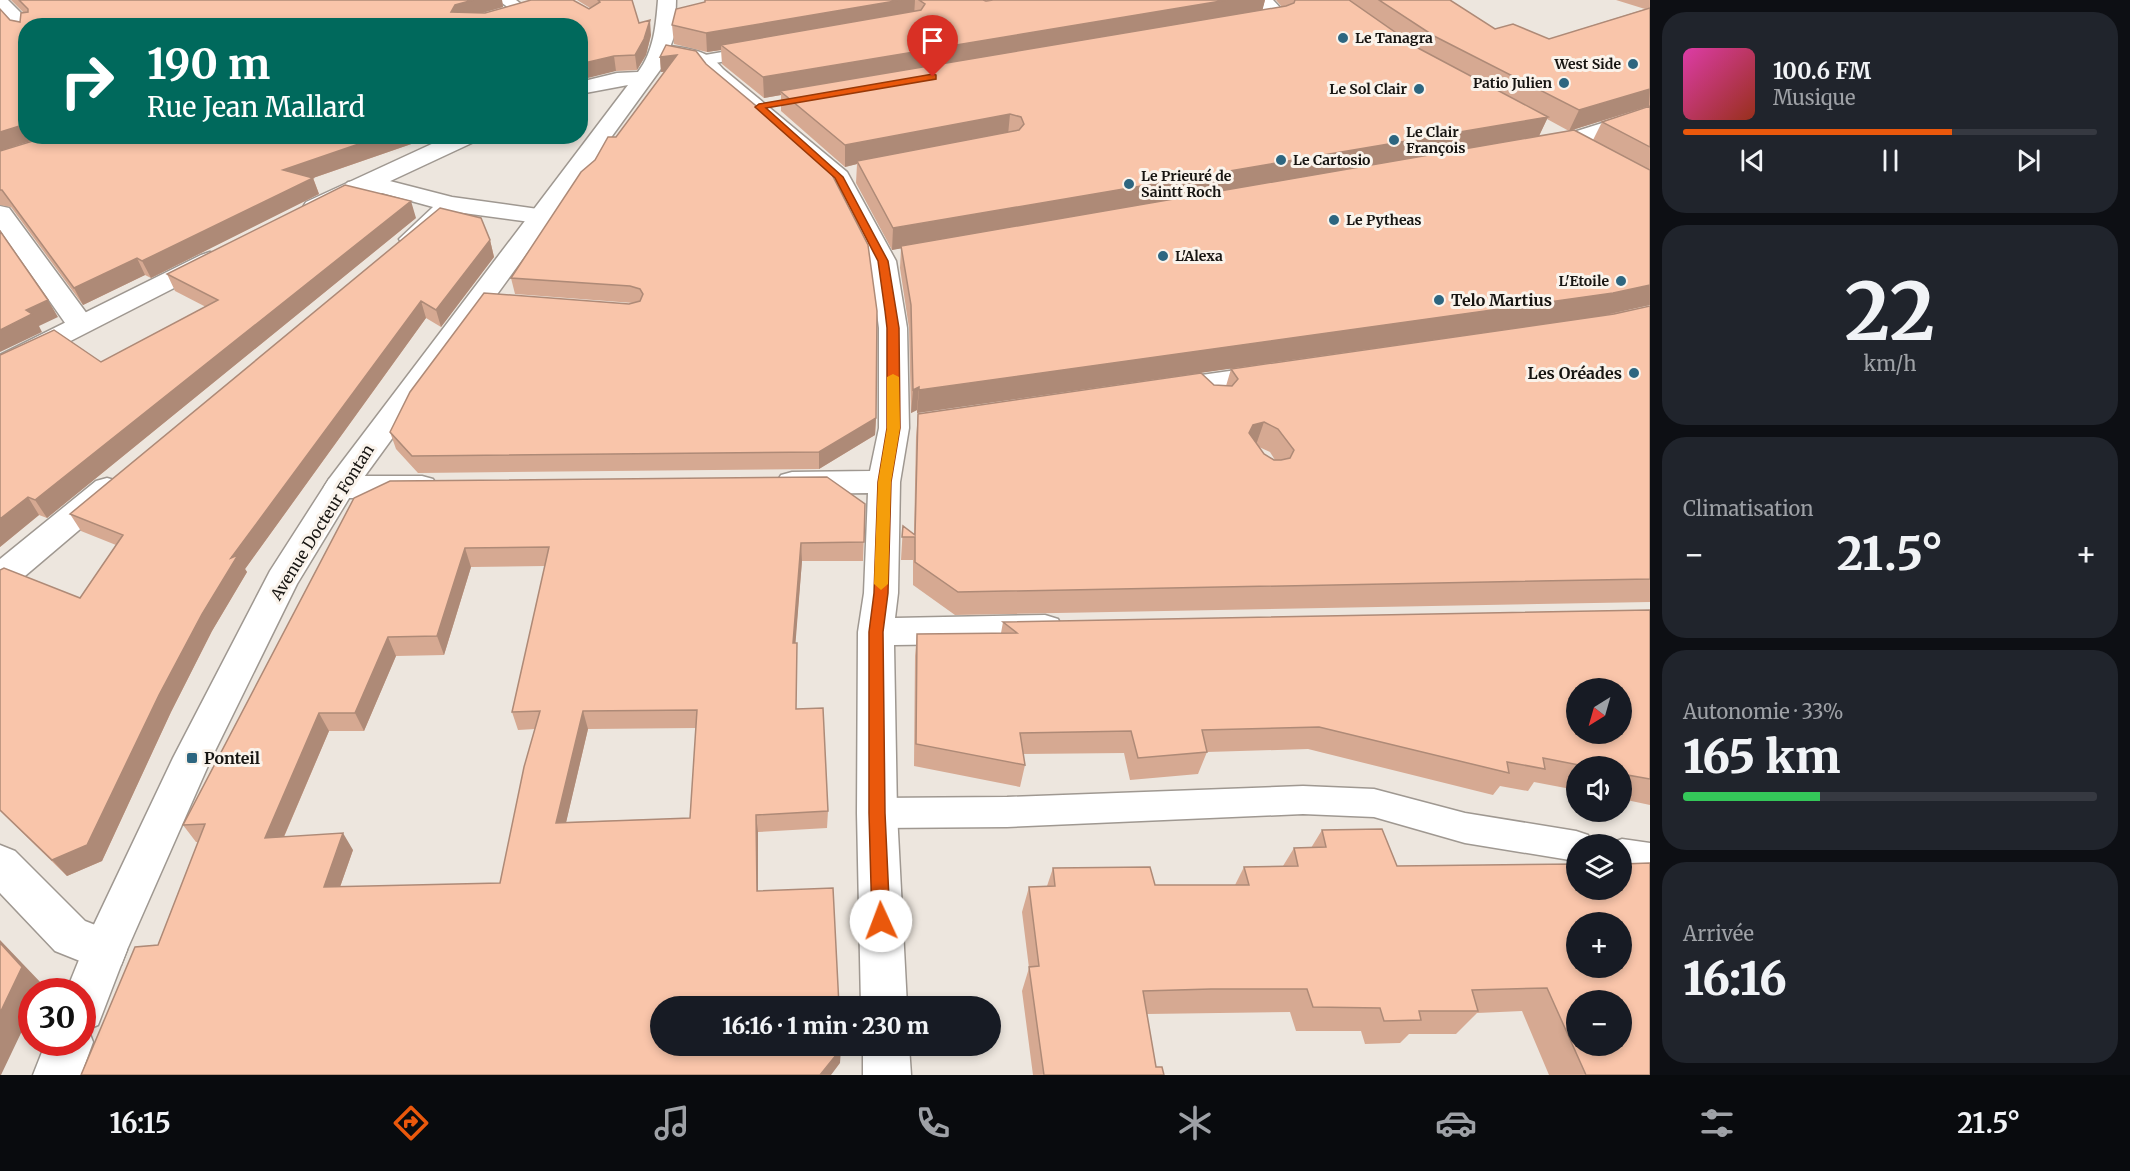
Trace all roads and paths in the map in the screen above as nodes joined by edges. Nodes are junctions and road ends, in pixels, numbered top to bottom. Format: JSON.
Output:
{"nodes":[{"id":1,"x":667,"y":0,"type":"edge"},
{"id":2,"x":1262,"y":0,"type":"edge"},
{"id":3,"x":0,"y":2,"type":"edge"},
{"id":4,"x":543,"y":3,"type":"edge"},
{"id":5,"x":509,"y":8,"type":"edge"},
{"id":6,"x":18,"y":21,"type":"edge"},
{"id":7,"x":1234,"y":25,"type":"edge"},
{"id":8,"x":775,"y":48,"type":"edge"},
{"id":9,"x":652,"y":65,"type":"junction"},
{"id":10,"x":710,"y":66,"type":"junction"},
{"id":11,"x":588,"y":86,"type":"edge"},
{"id":12,"x":1650,"y":114,"type":"edge"},
{"id":13,"x":1533,"y":125,"type":"edge"},
{"id":14,"x":1564,"y":142,"type":"junction"},
{"id":15,"x":450,"y":144,"type":"edge"},
{"id":16,"x":1518,"y":150,"type":"edge"},
{"id":17,"x":1593,"y":157,"type":"edge"},
{"id":18,"x":864,"y":172,"type":"edge"},
{"id":19,"x":839,"y":177,"type":"junction"},
{"id":20,"x":356,"y":187,"type":"junction"},
{"id":21,"x":451,"y":204,"type":"junction"},
{"id":22,"x":0,"y":213,"type":"edge"},
{"id":23,"x":298,"y":216,"type":"edge"},
{"id":24,"x":538,"y":216,"type":"junction"},
{"id":25,"x":236,"y":247,"type":"edge"},
{"id":26,"x":391,"y":255,"type":"edge"},
{"id":27,"x":80,"y":324,"type":"junction"},
{"id":28,"x":0,"y":366,"type":"edge"},
{"id":29,"x":1295,"y":370,"type":"edge"},
{"id":30,"x":1143,"y":392,"type":"edge"},
{"id":31,"x":127,"y":473,"type":"edge"},
{"id":32,"x":884,"y":482,"type":"junction"},
{"id":33,"x":765,"y":484,"type":"edge"},
{"id":34,"x":340,"y":487,"type":"junction"},
{"id":35,"x":455,"y":487,"type":"edge"},
{"id":36,"x":0,"y":578,"type":"edge"},
{"id":37,"x":1078,"y":628,"type":"edge"},
{"id":38,"x":876,"y":632,"type":"junction"},
{"id":39,"x":877,"y":813,"type":"junction"},
{"id":40,"x":1566,"y":844,"type":"edge"},
{"id":41,"x":1632,"y":856,"type":"edge"},
{"id":42,"x":1650,"y":860,"type":"edge"},
{"id":43,"x":0,"y":864,"type":"edge"},
{"id":44,"x":105,"y":950,"type":"junction"},
{"id":45,"x":94,"y":978,"type":"edge"},
{"id":46,"x":884,"y":996,"type":"edge"},
{"id":47,"x":64,"y":1056,"type":"edge"},
{"id":48,"x":886,"y":1056,"type":"edge"},
{"id":49,"x":57,"y":1075,"type":"edge"},
{"id":50,"x":887,"y":1075,"type":"edge"}],
"edges":[{"from":1,"to":9,"type":"street"},
{"from":2,"to":7,"type":"street"},
{"from":3,"to":6,"type":"street"},
{"from":4,"to":5,"type":"street"},
{"from":8,"to":10,"type":"lane"},
{"from":9,"to":10,"type":"street"},
{"from":9,"to":11,"type":"street"},
{"from":9,"to":24,"type":"street","name":"Avenue Docteur Fontan"},
{"from":10,"to":19,"type":"street"},
{"from":12,"to":14,"type":"street"},
{"from":13,"to":14,"type":"street"},
{"from":14,"to":16,"type":"street"},
{"from":14,"to":17,"type":"street"},
{"from":15,"to":20,"type":"street"},
{"from":18,"to":19,"type":"street"},
{"from":19,"to":32,"type":"street"},
{"from":20,"to":21,"type":"street"},
{"from":20,"to":23,"type":"street"},
{"from":21,"to":24,"type":"street"},
{"from":21,"to":26,"type":"street"},
{"from":22,"to":27,"type":"street"},
{"from":24,"to":34,"type":"street","name":"Avenue Docteur Fontan"},
{"from":25,"to":27,"type":"street"},
{"from":27,"to":28,"type":"street"},
{"from":29,"to":30,"type":"street"},
{"from":31,"to":36,"type":"street"},
{"from":32,"to":33,"type":"street"},
{"from":32,"to":38,"type":"street"},
{"from":34,"to":35,"type":"street"},
{"from":34,"to":44,"type":"street","name":"Avenue Docteur Fontan"},
{"from":37,"to":38,"type":"street"},
{"from":38,"to":39,"type":"street"},
{"from":39,"to":40,"type":"lane"},
{"from":39,"to":46,"type":"street"},
{"from":41,"to":42,"type":"lane"},
{"from":43,"to":44,"type":"street"},
{"from":44,"to":45,"type":"street","name":"Avenue Docteur Fontan"},
{"from":47,"to":49,"type":"street"},
{"from":48,"to":50,"type":"street"}]}
